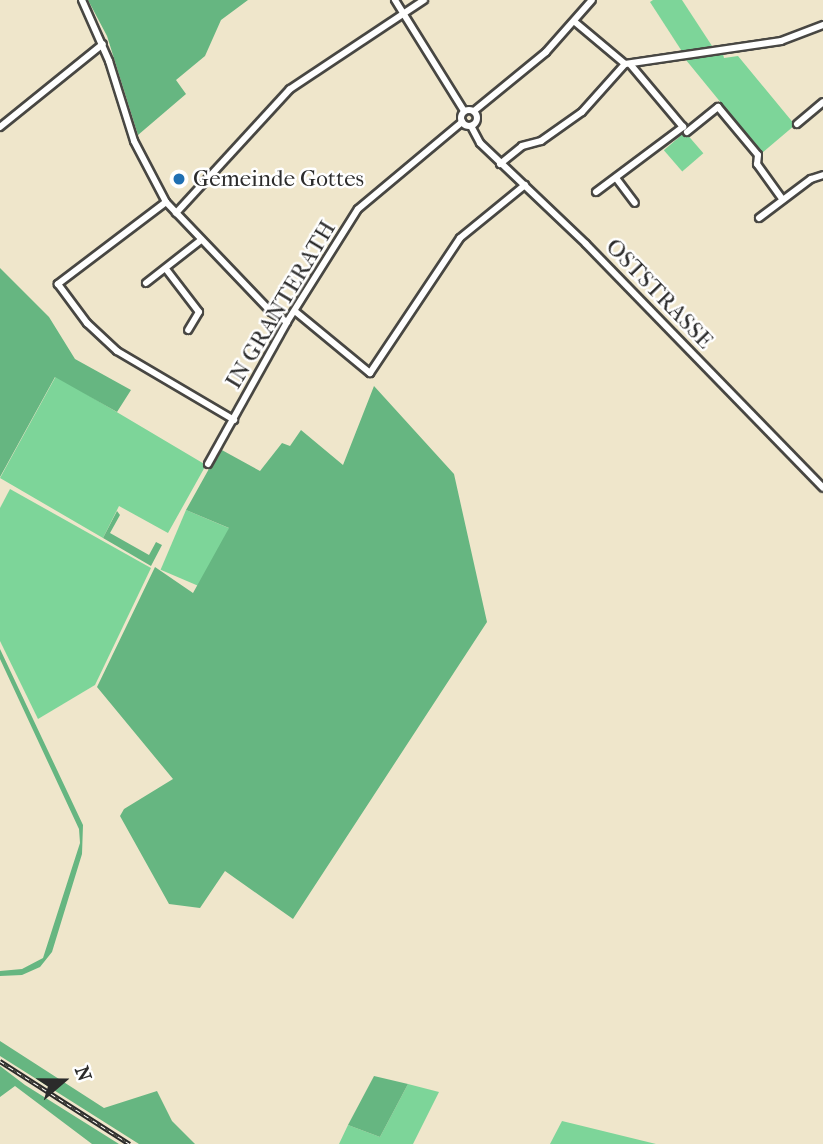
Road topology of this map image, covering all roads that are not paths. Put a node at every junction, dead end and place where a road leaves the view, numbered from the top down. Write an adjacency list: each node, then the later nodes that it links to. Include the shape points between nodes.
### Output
1 (82, 0): 10 (street)
2 (395, 0): 7 (street)
3 (424, 0): 7 (street)
4 (582, 0): 6 (street)
5 (592, 0): 6 (street)
6 (587, 7): 8 (street)
7 (405, 13): 13 (street); 28 (street, via 290,89)
8 (575, 22): 11 (street); 14 (street)
9 (823, 25): 11 (street, via 781,41)
10 (103, 44): 18 (street); 26 (street, via 134,141)
11 (628, 64): 20 (street, via 582,113 541,141 522,146); 22 (street, via 683,127)
12 (823, 102): 16 (street)
13 (464, 111): 14 (street); 15 (street)
14 (474, 111): 17 (street, via 477,119)
15 (462, 122): 17 (street); 33 (street, IN GRANTERATH, via 358,209)
16 (797, 124)
17 (471, 126): 20 (street, OSTSTRASSE)
18 (0, 127)
19 (687, 132): 25 (street, via 718,107 758,155 757,164)
20 (500, 164): 23 (street, OSTSTRASSE)
21 (823, 176): 25 (street)
22 (616, 178): 24 (street); 27 (street)
23 (526, 186): 33 (street, via 460,238 370,373); 38 (street, OSTSTRASSE)
24 (596, 192)
25 (783, 200): 29 (street)
26 (166, 202): 28 (street); 36 (street, via 58,285 117,351)
27 (635, 203)
28 (176, 213): 30 (street)
29 (759, 218)
30 (201, 240): 31 (street); 34 (street, via 271,312)
31 (166, 269): 32 (street); 35 (street, via 199,312)
32 (146, 284)
33 (296, 312): 34 (street, IN GRANTERATH)
34 (287, 322): 36 (street, IN GRANTERATH)
35 (188, 330)
36 (233, 420): 37 (street, IN GRANTERATH)
37 (208, 464)
38 (823, 488)

